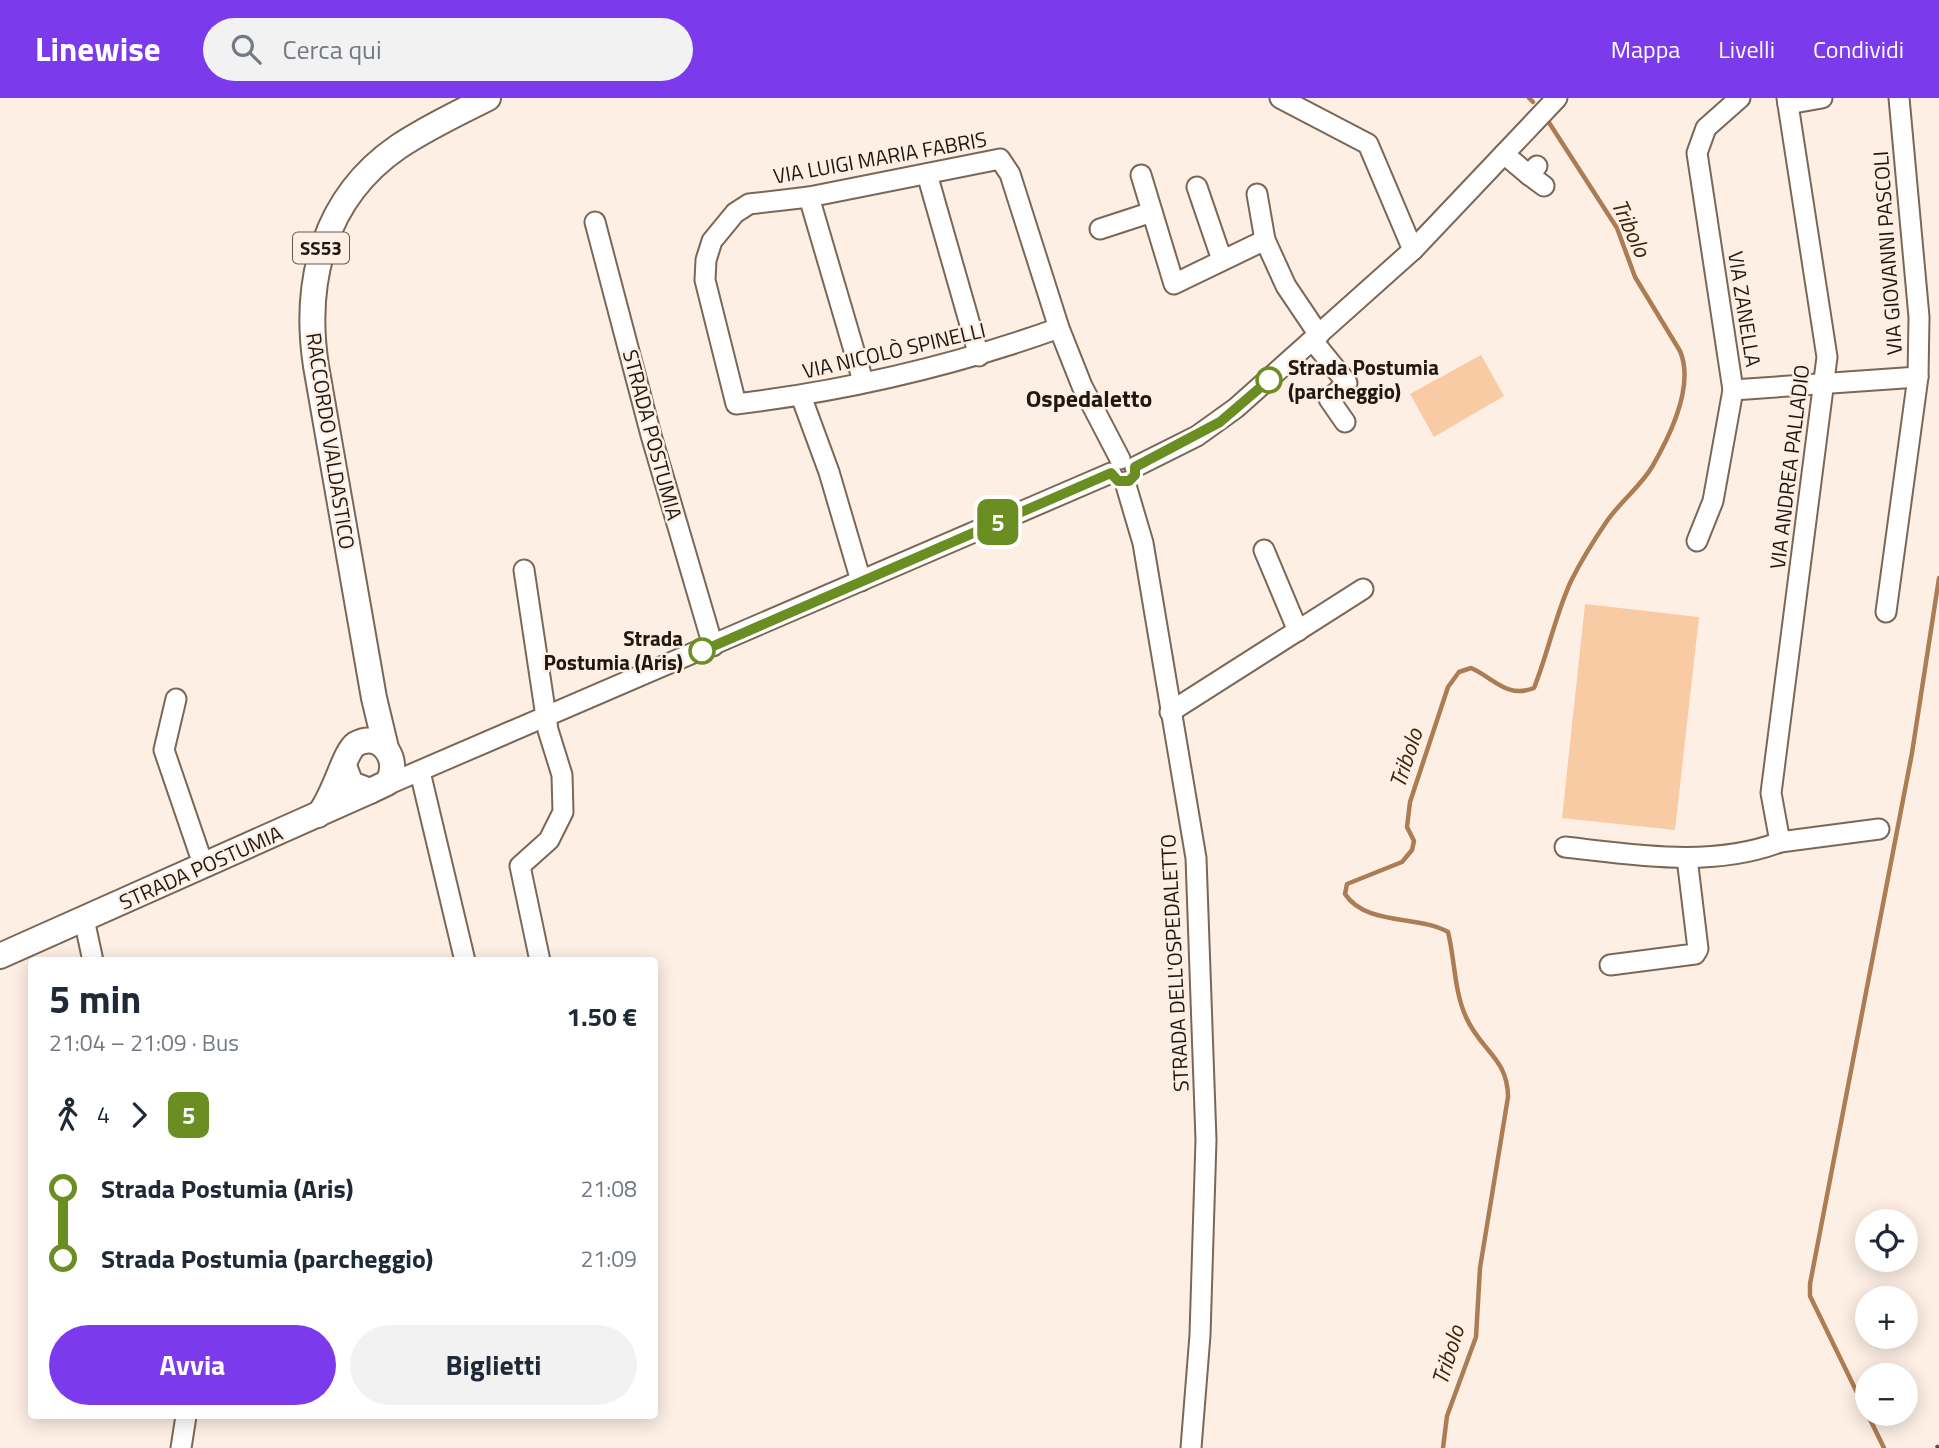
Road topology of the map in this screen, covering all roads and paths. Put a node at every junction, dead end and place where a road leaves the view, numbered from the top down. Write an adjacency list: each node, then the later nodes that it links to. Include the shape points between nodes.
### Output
1 (488, 98): 40 (main road, RACCORDO VALDASTICO / SS53, via 406,141 365,174 335,217 314,276 314,357)
2 (1280, 98): 19 (street, via 1368,144)
3 (1740, 98): 27 (street, VIA ZANELLA, via 1706,128 1697,153)
4 (1822, 98): 6 (street)
5 (1899, 98): 24 (street, VIA GIOVANNI PASCOLI, via 1919,317)
6 (1787, 101): 26 (street, VIA ANDREA PALLADIO, via 1825,331)
7 (1552, 104): 8 (street, STRADA POSTUMIA)
8 (1504, 154): 11 (street); 19 (street, STRADA POSTUMIA)
9 (927, 174): 14 (street, VIA LUIGI MARIA FABRIS); 21 (street, VIA LUIGI MARIA FABRIS, via 997,159 1004,162); 23 (street)
10 (1141, 174): 15 (street)
11 (1537, 176)
12 (1197, 187): 20 (street)
13 (1257, 194): 18 (street)
14 (810, 197): 25 (street); 29 (street, VIA LUIGI MARIA FABRIS, via 749,204 735,213 712,241 705,280)
15 (1152, 212): 17 (street); 20 (street, via 1174,284)
16 (595, 222): 39 (street, STRADA POSTUMIA)
17 (1100, 229)
18 (1265, 240): 20 (street); 22 (street)
19 (1413, 250): 22 (street, STRADA POSTUMIA)
20 (1222, 261)
21 (1059, 328): 23 (street, VIA NICOLÒ SPINELLI); 31 (street, VIA LUIGI MARIA FABRIS)
22 (1316, 338): 30 (street, via 1347,383 1329,399); 31 (street, STRADA POSTUMIA, via 1220,422)
23 (979, 356): 25 (street, VIA NICOLÒ SPINELLI)
24 (1918, 377): 26 (street); 37 (street, VIA GIOVANNI PASCOLI)
25 (863, 381): 28 (street, VIA NICOLÒ SPINELLI)
26 (1825, 384): 27 (street); 51 (street, VIA ANDREA PALLADIO, via 1771,793)
27 (1733, 390): 32 (street, VIA ZANELLA, via 1713,500)
28 (801, 397): 29 (street, VIA NICOLÒ SPINELLI); 35 (street, via 829,471)
29 (736, 404)
30 (1345, 422)
31 (1123, 470): 35 (street, STRADA POSTUMIA); 42 (street, STRADA DELL'OSPEDALETTO, via 1143,543)
32 (1697, 541)
33 (1264, 550): 38 (street)
34 (524, 570): 43 (street)
35 (861, 581): 39 (street, STRADA POSTUMIA)
36 (1363, 589): 38 (street)
37 (1886, 612)
38 (1297, 631): 42 (street)
39 (713, 646): 43 (street, STRADA POSTUMIA)
40 (374, 698): 44 (main road, RACCORDO VALDASTICO / SS53, via 371,718); 45 (main road, RACCORDO VALDASTICO / SS53)
41 (176, 699): 54 (street, via 164,750)
42 (1170, 712): 63 (street, STRADA DELL'OSPEDALETTO, via 1196,858 1206,1140)
43 (546, 719): 47 (street, STRADA POSTUMIA); 59 (street, via 562,775 563,812 550,840 520,866)
44 (357, 744): 45 (main road, via 375,742); 46 (main road, via 347,754)
45 (390, 754): 47 (street); 48 (main road, via 393,772)
46 (344, 766): 48 (main road, via 351,784); 49 (main road, via 331,798)
47 (424, 769): 48 (street, STRADA POSTUMIA); 58 (street)
48 (376, 789): 49 (main road, STRADA POSTUMIA)
49 (318, 815): 54 (main road, STRADA POSTUMIA)
50 (1879, 829): 51 (street)
51 (1780, 842): 53 (street)
52 (1565, 847): 53 (street)
53 (1687, 858): 60 (street, via 1695,954)
54 (204, 867): 55 (main road, STRADA POSTUMIA)
55 (84, 919): 56 (main road, STRADA POSTUMIA); 57 (street)
56 (0, 956)
57 (92, 957)
58 (464, 957)
59 (539, 957)
60 (1610, 965)
61 (186, 1419): 62 (street)
62 (181, 1448)
63 (1191, 1448)

